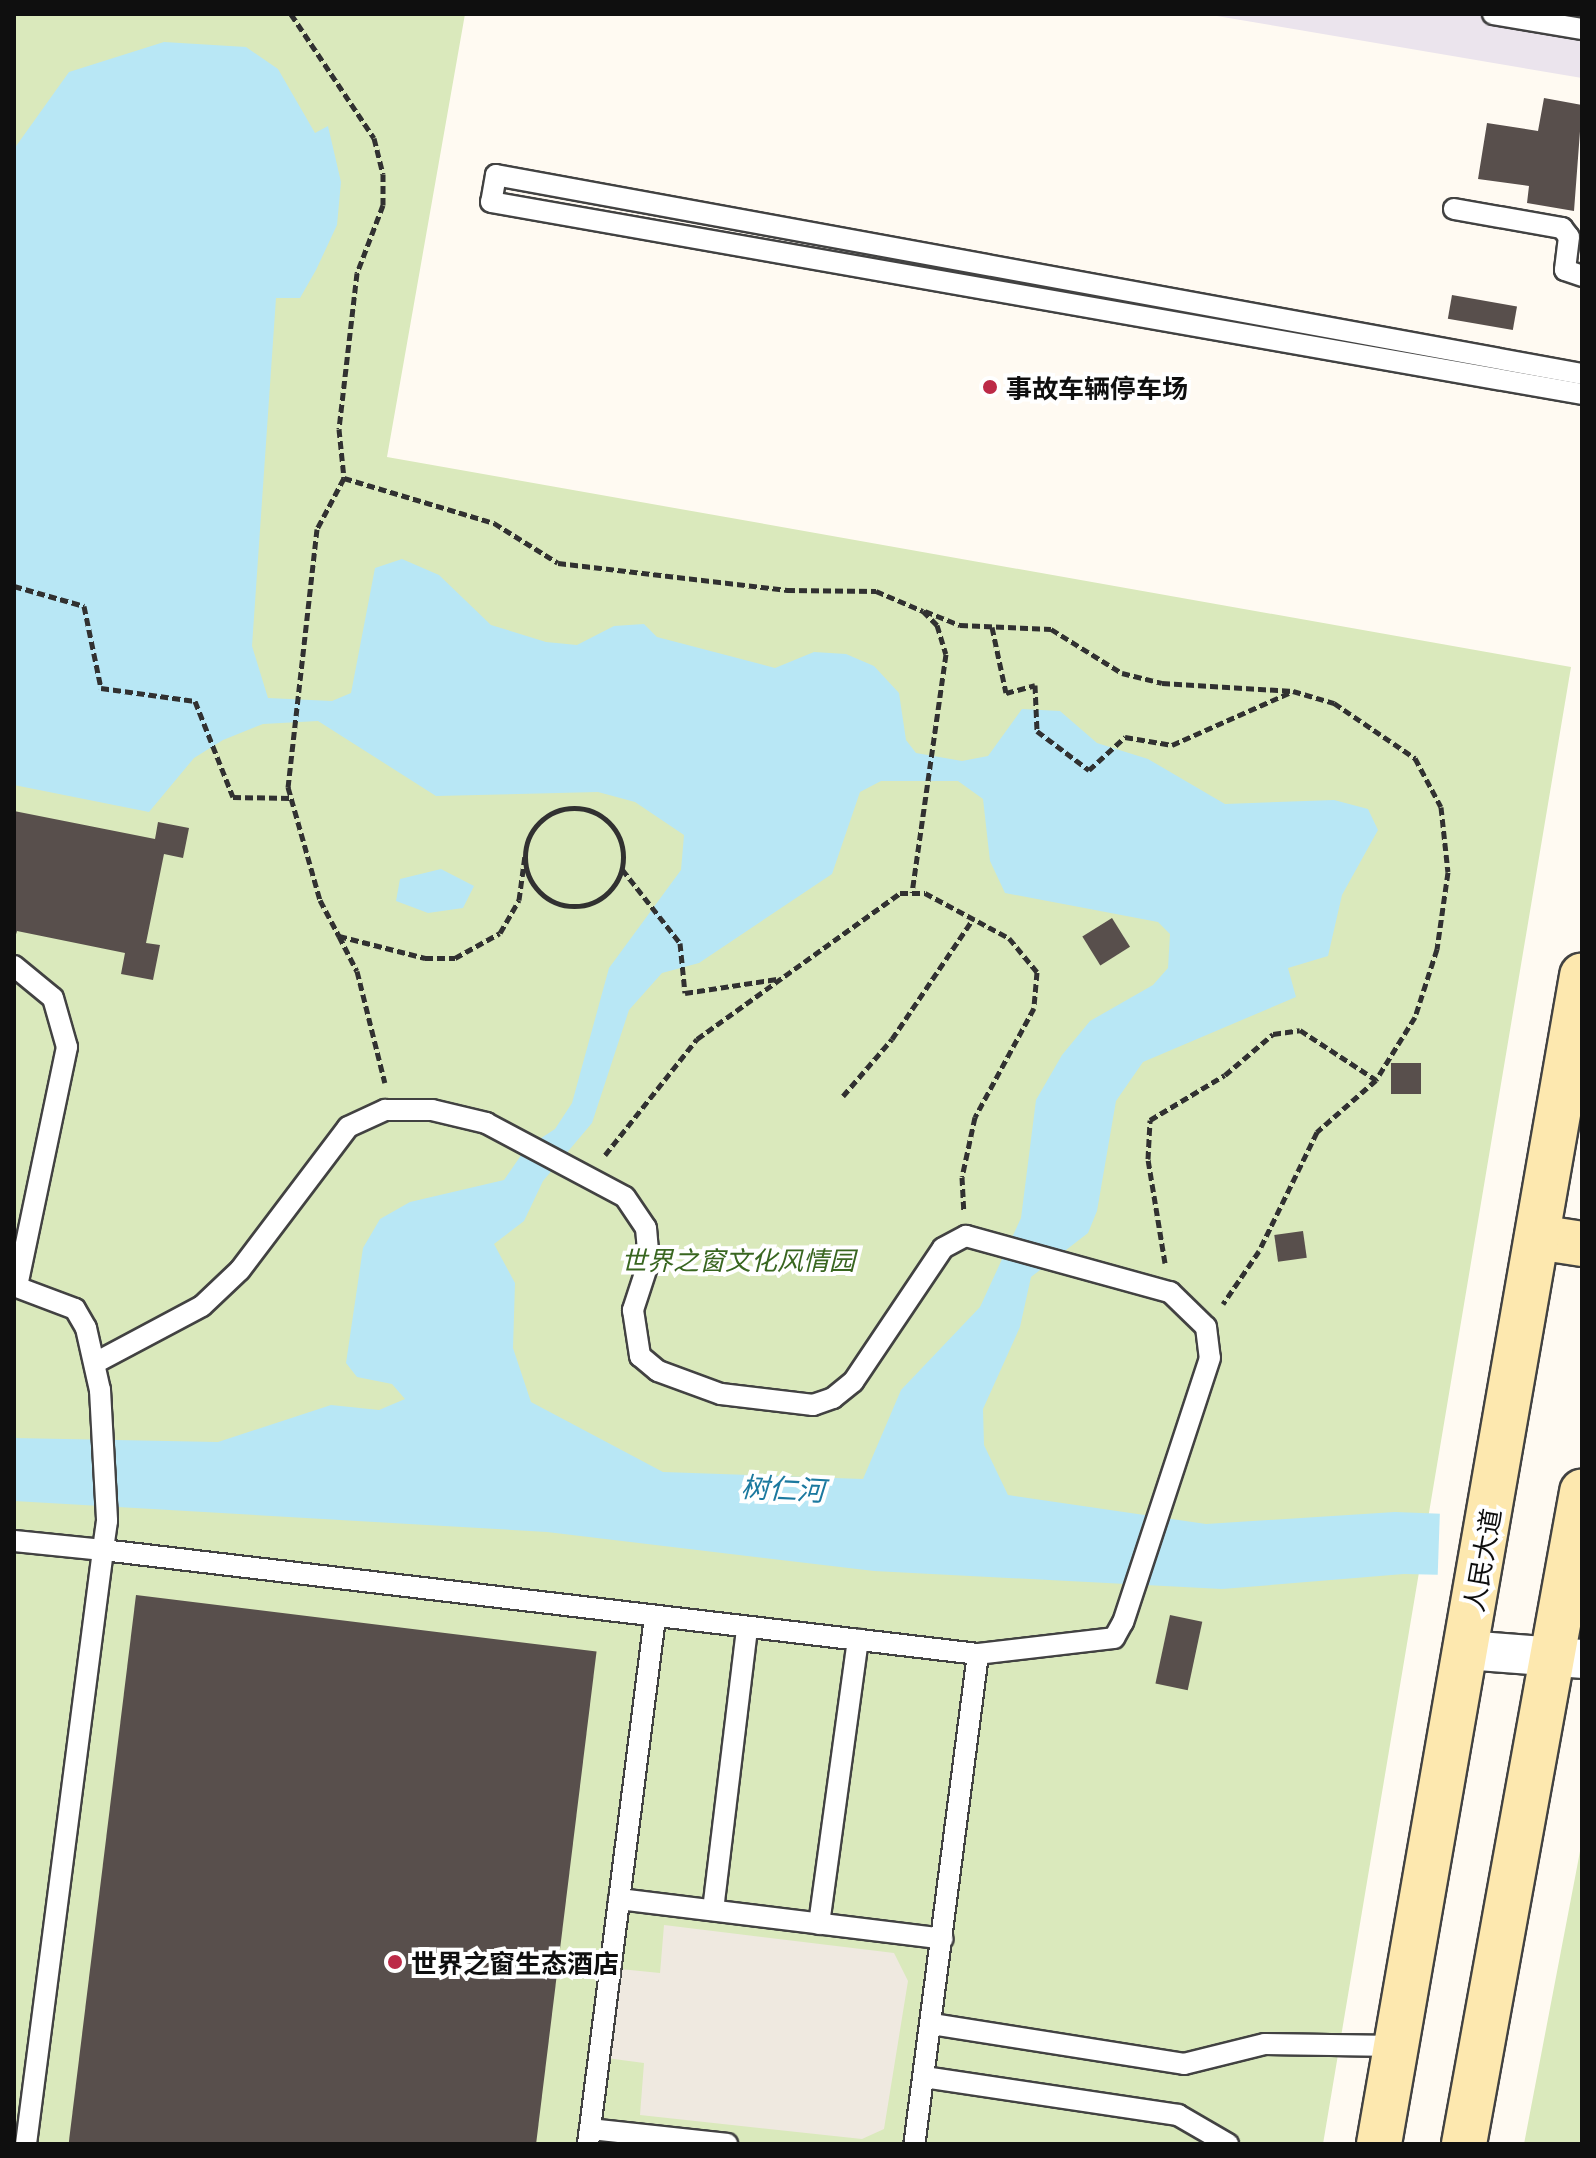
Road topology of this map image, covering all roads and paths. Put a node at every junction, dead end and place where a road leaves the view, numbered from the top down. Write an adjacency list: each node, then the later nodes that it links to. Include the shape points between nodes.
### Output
1 (291, 14): 8 (path, via 374,138 383,174 383,205 355,289 339,429)
2 (1495, 14): 3 (lane)
3 (1582, 29)
4 (1454, 209): 5 (lane, via 1562,228 1569,237 1565,270)
5 (1582, 276)
6 (1582, 374): 7 (lane, via 496,175 491,202)
7 (1582, 394)
8 (344, 478): 10 (path, via 494,523 558,563 787,590 876,591); 13 (path, via 317,529)
9 (14, 586): 13 (path, via 84,606 101,688 195,701 233,797)
10 (923, 611): 11 (path); 16 (path, via 937,625 946,654)
11 (992, 627): 12 (path, via 1051,629 1122,673 1162,683); 12 (path, via 1006,693 1035,685 1037,731 1089,770 1125,737 1172,745)
12 (1293, 691): 22 (path, via 1387,733 1415,758 1441,807 1448,872 1437,949 1415,1017)
13 (290, 798): 18 (path)
14 (525, 855): 15 (path, via 544,897 575,906 605,896); 15 (path, via 537,825 581,808 615,830); 18 (path, via 519,900 500,933 475,951 425,958)
15 (622, 869): 21 (path, via 680,943 685,993)
16 (912, 893): 17 (path); 21 (path, via 900,893)
17 (973, 919): 23 (path, via 892,1039); 26 (path, via 1009,938 1037,972 1034,1008 975,1117 962,1177)
18 (339, 936): 24 (path, via 357,971)
19 (14, 966): 29 (lane, via 53,998 67,1047)
20 (1582, 976): 27 (main road, 人民大道)
21 (778, 979): 25 (path, via 697,1039)
22 (1376, 1080): 30 (path, via 1300,1030 1273,1034 1225,1075 1150,1120 1148,1159); 31 (path, via 1317,1132 1259,1251)
23 (843, 1096)
24 (395, 1110): 25 (lane, via 432,1110 514,1137); 32 (lane, via 348,1127 240,1270 202,1306)
25 (581, 1169): 26 (lane, via 625,1197 646,1228 649,1261 633,1310 640,1356 658,1371 721,1394 813,1405 833,1398 853,1382 943,1248)
26 (966, 1236): 30 (lane, via 994,1238)
27 (1537, 1237): 28 (main road); 40 (main road, 人民大道)
28 (1582, 1244)
29 (16, 1286): 32 (lane, via 75,1309)
30 (1170, 1292): 31 (lane)
31 (1206, 1327): 41 (lane, via 1210,1358 1114,1638)
32 (95, 1363): 35 (lane, via 107,1521)
33 (1582, 1492): 39 (main road)
34 (14, 1541): 35 (lane)
35 (103, 1550): 36 (lane); 51 (lane)
36 (655, 1617): 37 (lane); 42 (lane)
37 (747, 1628): 38 (lane); 43 (lane)
38 (858, 1640): 41 (lane); 44 (lane)
39 (1568, 1646): 40 (street); 56 (main road)
40 (1465, 1650): 47 (main road, 人民大道)
41 (978, 1654): 45 (lane)
42 (619, 1899): 43 (lane); 49 (lane)
43 (713, 1910): 44 (lane)
44 (819, 1924): 45 (lane)
45 (943, 1939): 46 (lane)
46 (932, 2024): 47 (lane, via 1184,2064 1265,2044); 48 (lane)
47 (1396, 2046): 55 (main road, 人民大道)
48 (924, 2077): 53 (lane); 54 (lane, via 1178,2115)
49 (589, 2136): 50 (lane)
50 (683, 2142): 52 (lane)
51 (26, 2144)
52 (727, 2144)
53 (914, 2144)
54 (1228, 2144)
55 (1379, 2144)
56 (1464, 2144)

